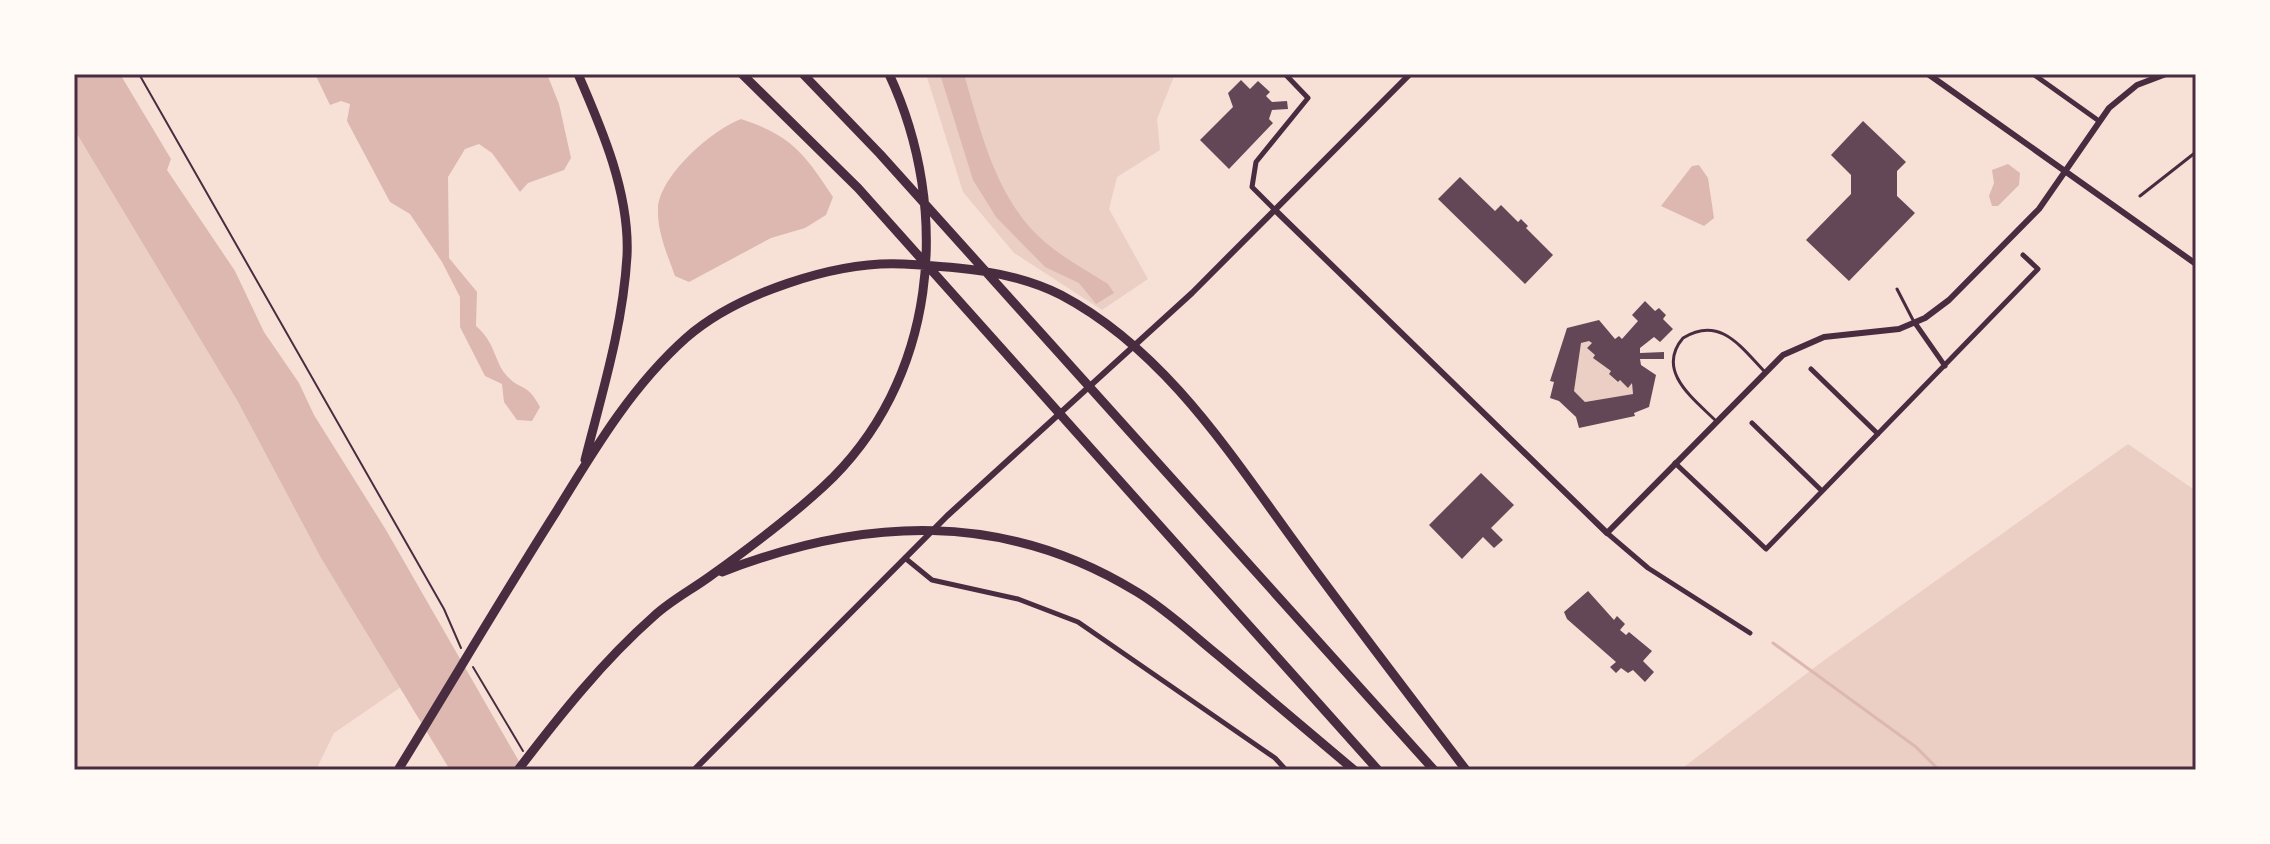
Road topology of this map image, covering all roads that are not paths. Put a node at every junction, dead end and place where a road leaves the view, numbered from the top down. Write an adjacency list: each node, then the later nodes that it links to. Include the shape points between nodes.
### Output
1 (578, 74): 26 (highway, via 620,194 627,254 618,326)
2 (742, 74): 37 (highway, via 858,188)
3 (803, 74): 38 (highway)
4 (889, 74): 30 (highway, via 912,137 926,198 924,308 896,388 868,438 825,485)
5 (1285, 74): 14 (street, via 1308,98 1252,170 1252,187)
6 (1410, 74): 14 (street)
7 (1928, 74): 12 (street)
8 (2033, 74): 10 (street)
9 (2166, 74): 10 (street, via 2126,92)
10 (2099, 121): 12 (street)
11 (2196, 152): 13 (lane)
12 (2065, 171): 16 (street); 18 (street, via 2039,209 1949,300)
13 (2140, 196)
14 (1276, 211): 28 (street); 29 (street)
15 (2023, 255): 19 (street, via 2038,269)
16 (2196, 264)
17 (1897, 289): 18 (lane)
18 (1915, 323): 19 (street); 21 (street, via 1888,332 1812,340)
19 (1945, 366): 24 (street)
20 (1811, 369): 24 (street)
21 (1765, 372): 22 (street); 22 (lane, via 1726,333 1695,331 1676,347 1679,384)
22 (1716, 421): 25 (street)
23 (1752, 423): 27 (street)
24 (1878, 434): 27 (street)
25 (1675, 463): 27 (street, via 1766,549); 28 (street)
26 (583, 467): 32 (highway); 39 (highway, via 625,404 688,336 775,287 876,263 968,269 1021,279 1102,319 1175,387)
27 (1822, 491)
28 (1607, 533): 31 (street, via 1648,568)
29 (905, 558): 34 (street); 35 (street, via 932,580 1018,599 1078,622)
30 (708, 578): 33 (highway, via 657,613 610,657); 36 (highway, via 779,550 890,530 977,533 1024,542 1070,558 1138,593)
31 (1750, 633)
32 (400, 767)
33 (518, 770)
34 (694, 770)
35 (1286, 770)
36 (1354, 770)
37 (1378, 770)
38 (1434, 770)
39 (1466, 770)

